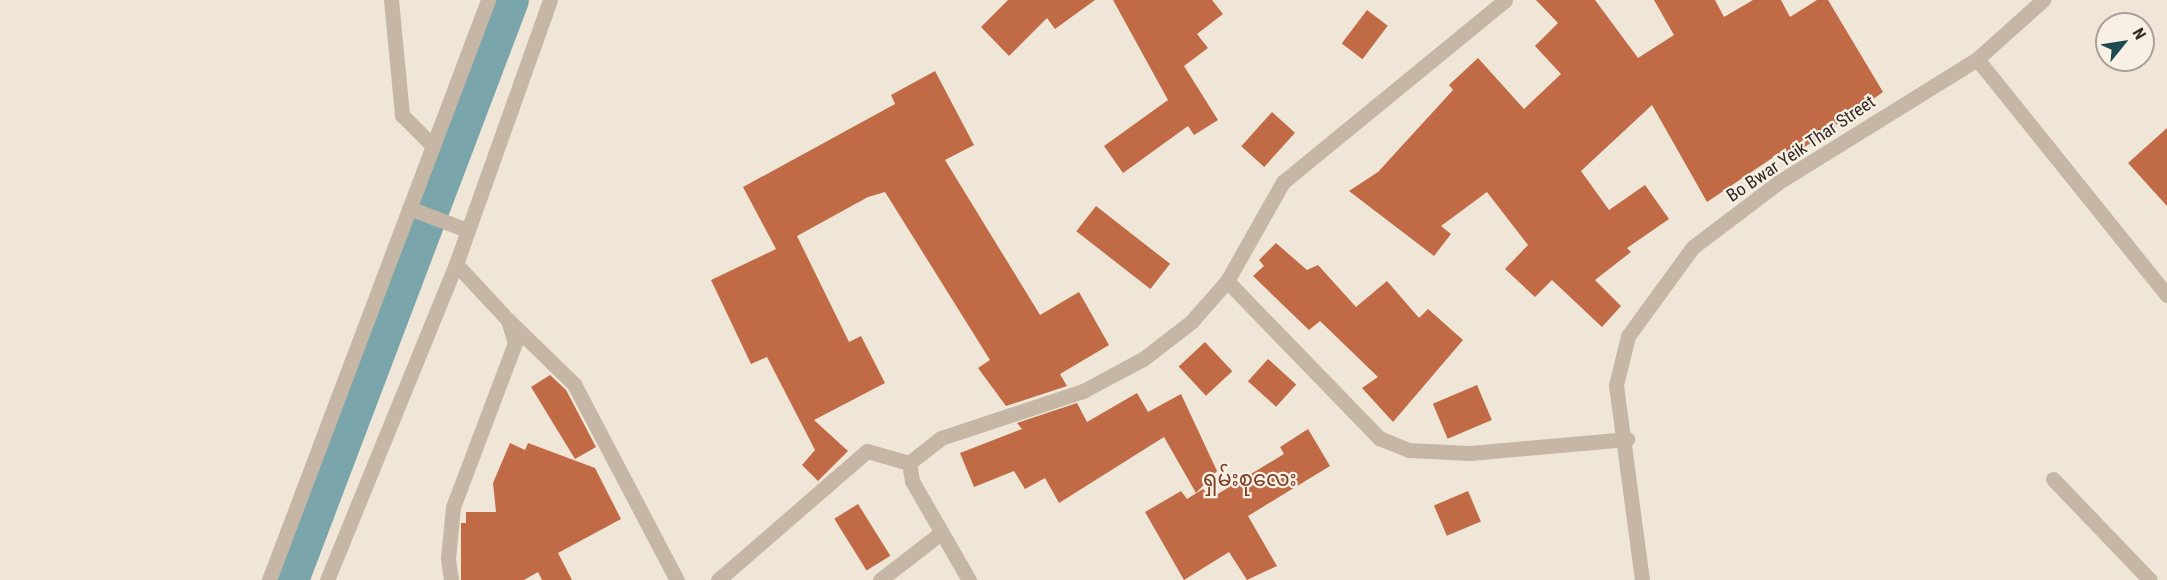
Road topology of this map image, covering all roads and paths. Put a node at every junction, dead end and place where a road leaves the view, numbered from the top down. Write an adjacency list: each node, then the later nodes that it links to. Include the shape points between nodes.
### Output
1 (391, 0): 7 (street, via 402,115)
2 (488, 0): 7 (street)
3 (550, 0): 9 (street)
4 (1505, 0): 11 (street, via 1283,182)
5 (2043, 0): 6 (street, Bo Bwar Yeik Thar Street)
6 (1977, 59): 12 (street); 14 (street, Bo Bwar Yeik Thar Street, via 1779,182 1694,247 1628,336 1616,385)
7 (433, 146): 8 (street)
8 (410, 208): 9 (street); 18 (street)
9 (467, 230): 10 (street)
10 (456, 264): 13 (street); 19 (street)
11 (1227, 281): 14 (street, via 1379,438 1408,450 1470,453); 15 (street, via 1191,322 1143,359 1083,391 941,438)
12 (2167, 296)
13 (508, 320): 20 (street, via 515,343 510,361 453,507 448,558); 21 (street, via 574,384)
14 (1627, 440): 25 (street, Bo Bwar Yeik Thar Street)
15 (909, 463): 17 (street, via 912,481); 22 (street, via 867,451)
16 (2053, 479): 26 (street)
17 (942, 532): 23 (street); 24 (street)
18 (269, 580)
19 (327, 580)
20 (452, 580)
21 (677, 580)
22 (718, 580)
23 (880, 580)
24 (969, 580)
25 (1642, 580)
26 (2151, 580)

